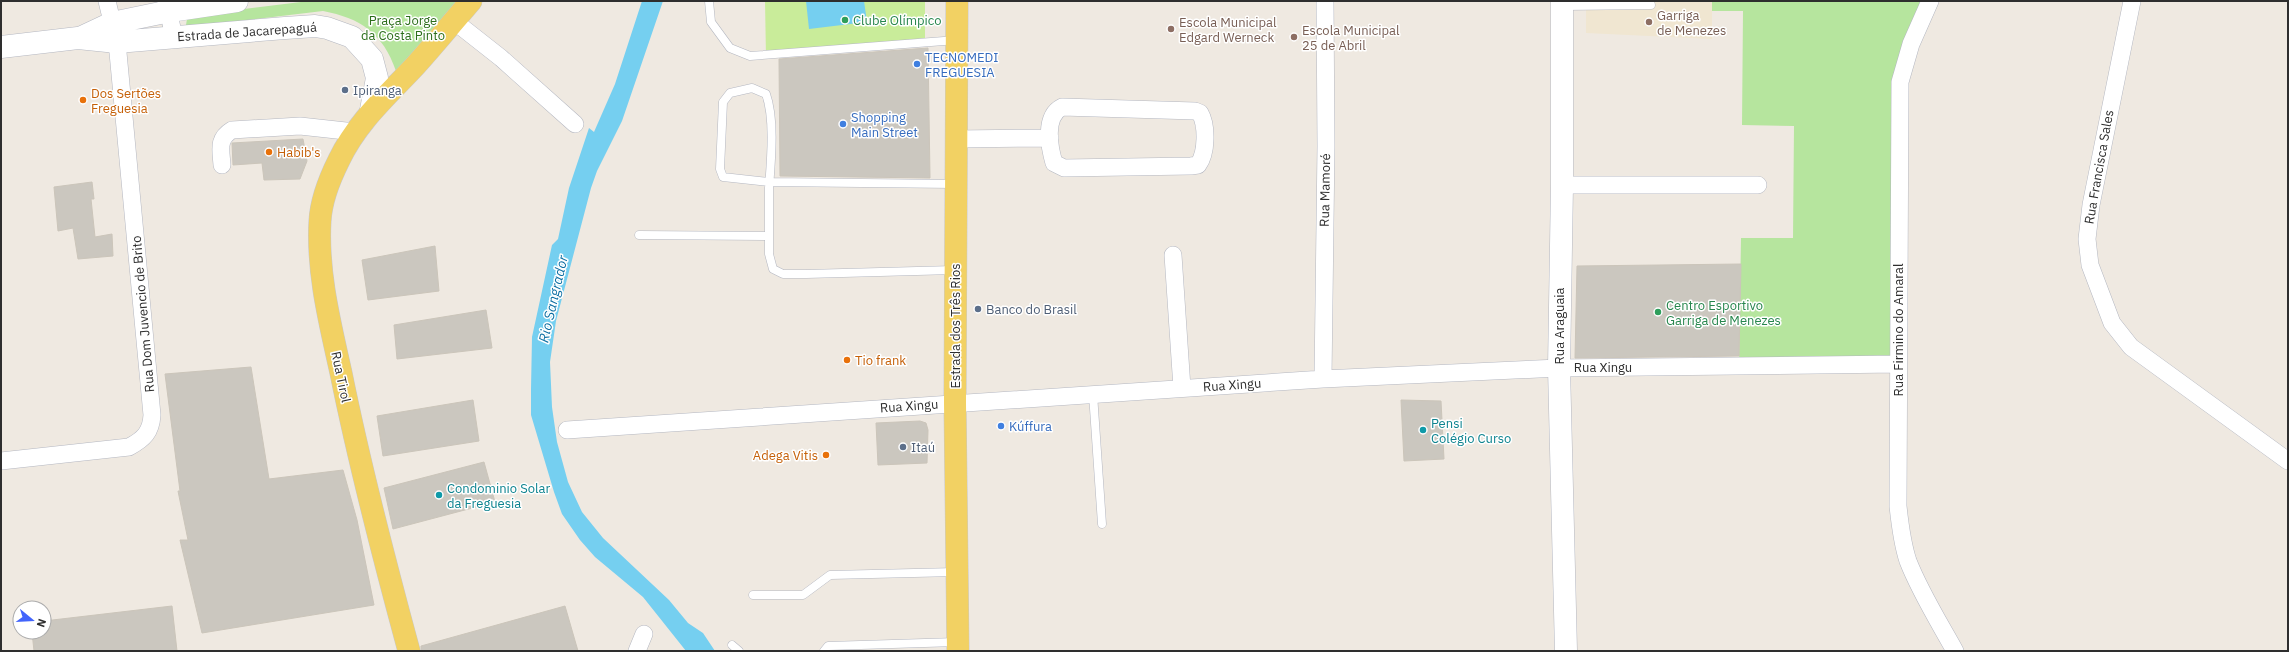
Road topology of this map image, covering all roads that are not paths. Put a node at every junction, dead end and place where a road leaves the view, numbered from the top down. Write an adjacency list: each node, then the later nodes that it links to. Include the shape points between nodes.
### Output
1 (107, 1): 13 (street, Rua Dom Juvencio de Brito)
2 (237, 1): 11 (street, Estrada de Jacarepaguá)
3 (471, 1): 12 (main road)
4 (710, 1): 15 (lane, via 711,22 730,48 750,56)
5 (957, 1): 15 (main road, Estrada dos Três Rios)
6 (1325, 1): 33 (street, Rua Mamoré)
7 (1930, 1): 31 (street, Rua Firmino do Amaral, via 1911,44 1900,82)
8 (2132, 1): 38 (street, Rua Francisca Sales, via 2091,205 2087,239 2090,265 2112,323 2131,347)
9 (1562, 3): 10 (lane); 25 (street, Rua Araguaia)
10 (1650, 5)
11 (168, 6): 13 (street, Estrada de Jacarepaguá); 14 (street)
12 (454, 21): 17 (main road, via 415,66); 18 (street, via 501,58)
13 (114, 33): 14 (street, Estrada de Jacarepaguá); 16 (street, Estrada de Jacarepaguá); 39 (street, Rua Dom Juvencio de Brito, via 152,407 151,426 141,441 129,447)
14 (174, 37): 17 (street, Estrada de Jacarepaguá, via 315,26 340,31 361,45 375,68 376,92)
15 (958, 40): 21 (main road, Estrada dos Três Rios)
16 (1, 46)
17 (371, 110): 19 (main road, Rua Tirol)
18 (575, 124)
19 (355, 132): 22 (street, via 300,126 232,130 224,135 220,145); 46 (main road, Rua Tirol, via 339,159 328,186 320,219 324,294 360,467)
20 (1050, 138): 20 (street, via 1050,118 1055,110 1062,107 1195,111 1200,113 1204,120 1203,158 1198,165 1191,166 1064,168 1054,163); 21 (street)
21 (956, 139): 24 (main road, Estrada dos Três Rios)
22 (222, 165)
23 (769, 182): 23 (lane, via 723,177 720,169 723,102 730,93 752,88 766,94 770,106); 24 (lane); 28 (lane)
24 (956, 184): 30 (main road, Estrada dos Três Rios)
25 (1562, 184): 26 (street); 32 (street, Rua Araguaia)
26 (1758, 185)
27 (639, 235): 28 (lane)
28 (769, 236): 30 (lane, via 769,254 774,269 783,274)
29 (1173, 255): 34 (street)
30 (955, 270): 36 (main road, Estrada dos Três Rios)
31 (1898, 364): 32 (street, Rua Xingu); 51 (street, Rua Firmino do Amaral, via 1898,506 1902,535 1918,583)
32 (1559, 368): 33 (street, Rua Xingu); 50 (street, Rua Araguaia)
33 (1323, 379): 34 (street, Rua Xingu)
34 (1182, 388): 35 (street, Rua Xingu)
35 (1093, 394): 36 (street, Rua Xingu); 40 (lane)
36 (955, 403): 37 (street, Rua Xingu); 41 (main road, Estrada dos Três Rios)
37 (568, 430)
38 (2285, 455)
39 (1, 460)
40 (1102, 524)
41 (957, 572): 42 (lane, via 830,574 803,594); 45 (main road, Estrada dos Três Rios)
42 (753, 595)
43 (644, 634): 47 (street)
44 (732, 645): 48 (lane)
45 (957, 647): 49 (lane, via 828,646)
46 (409, 651)
47 (637, 651)
48 (740, 651)
49 (824, 651)
50 (1566, 651)
51 (1955, 651)

